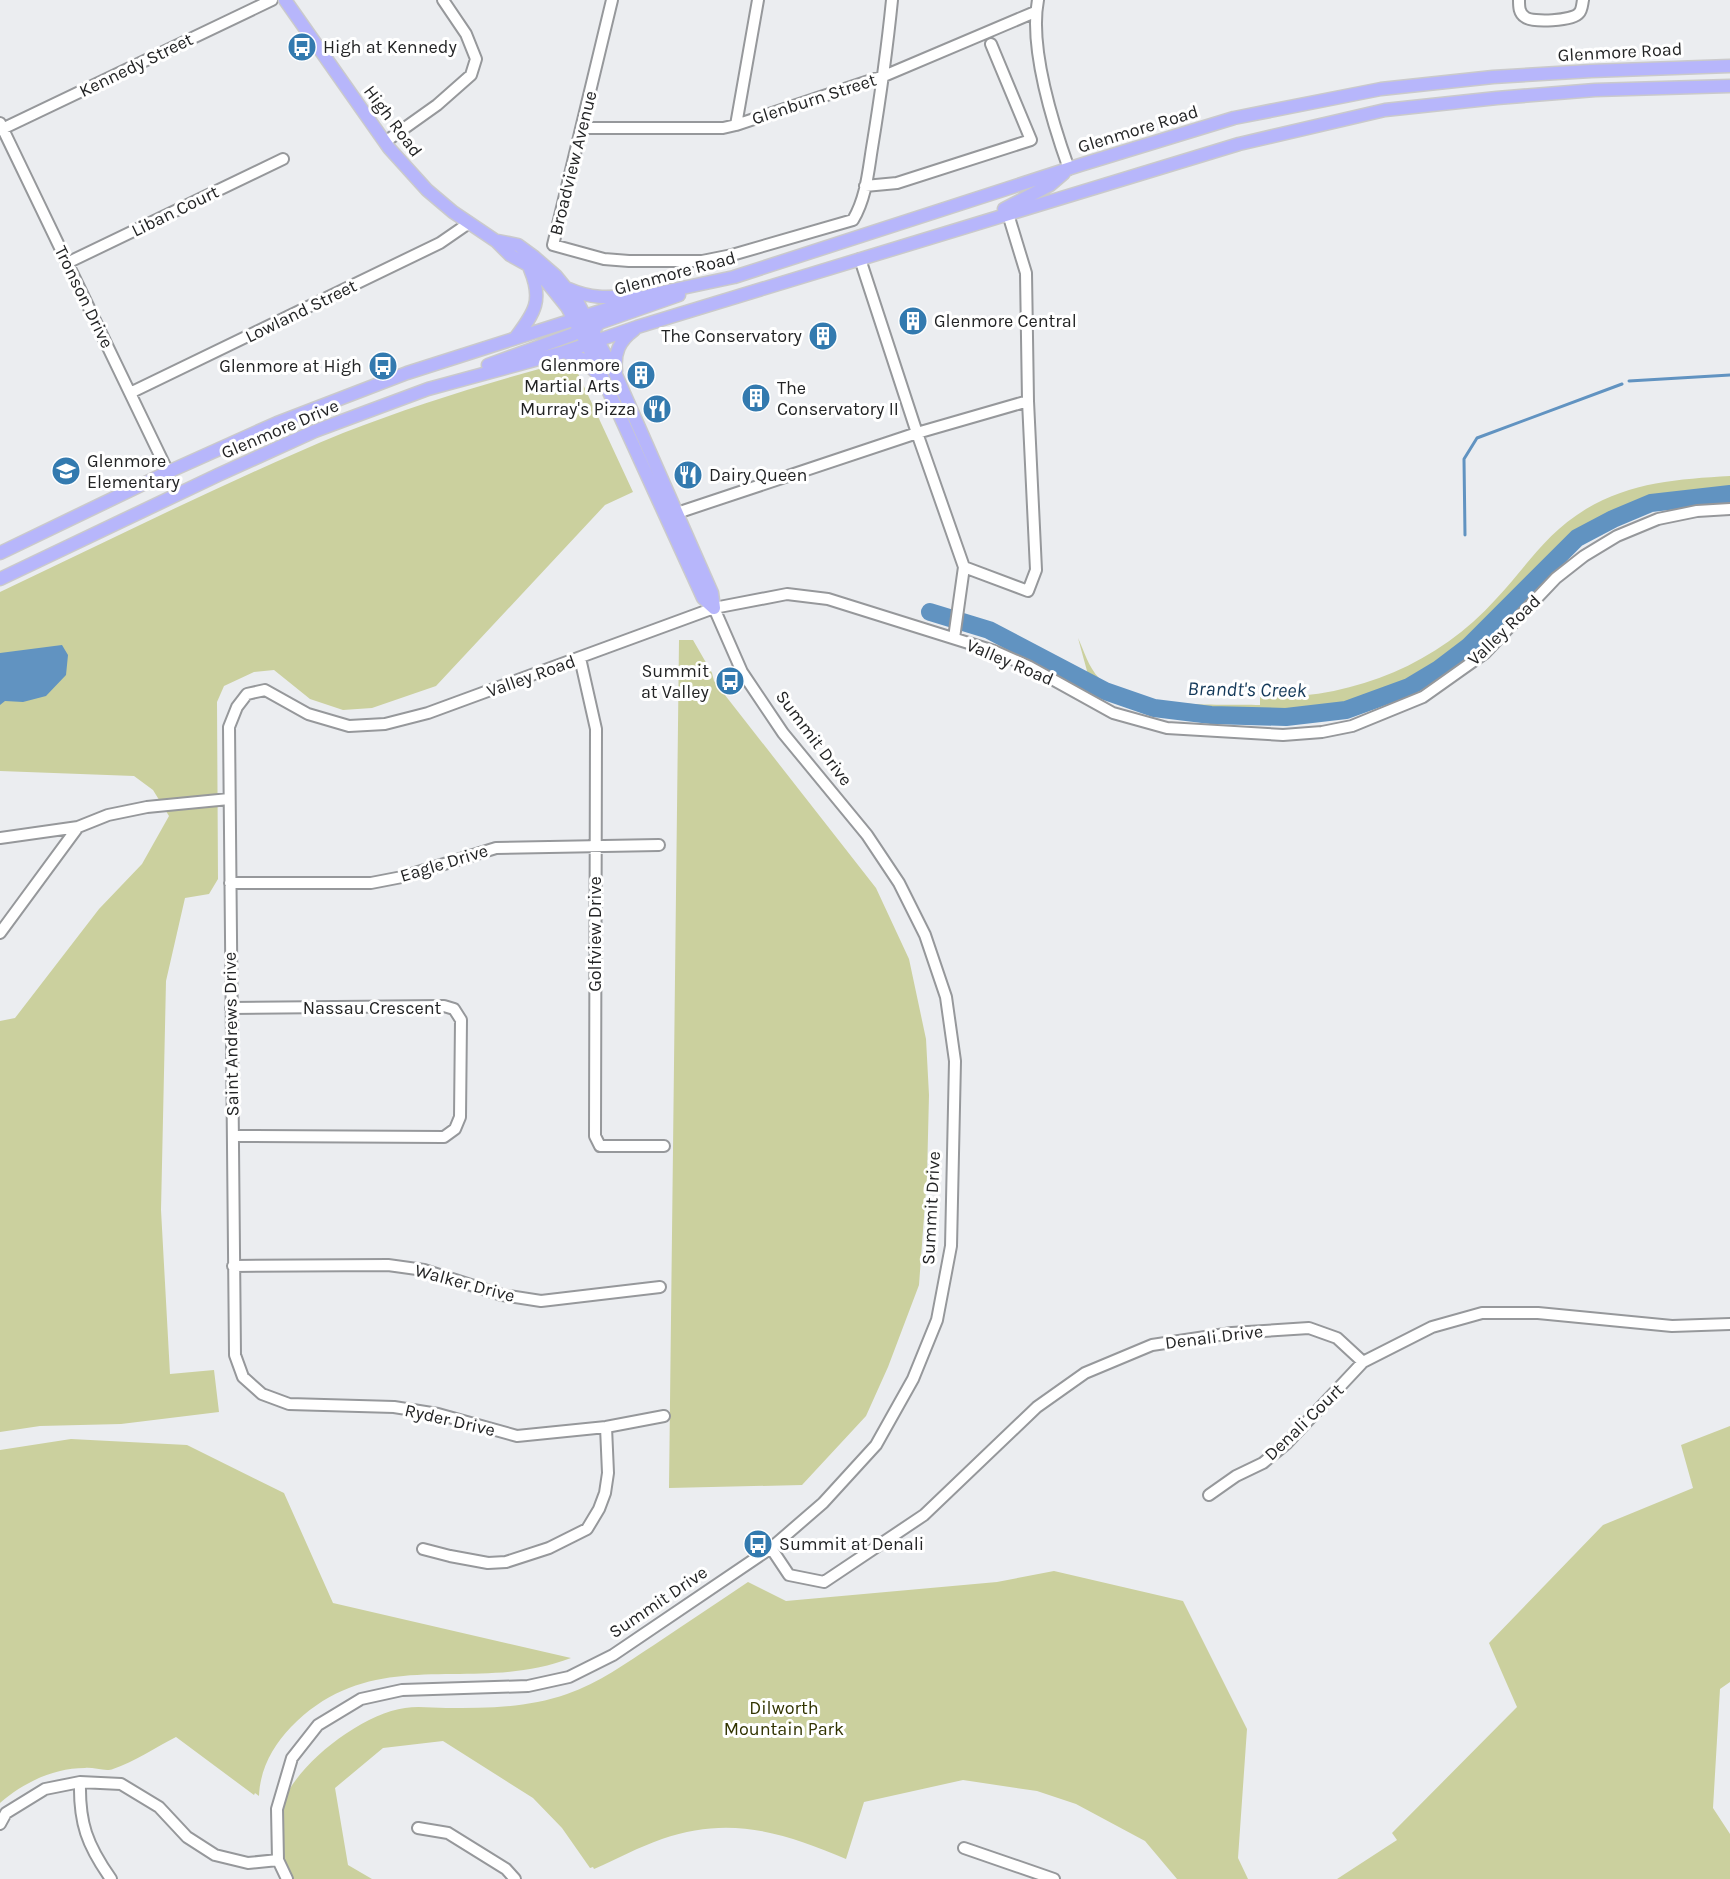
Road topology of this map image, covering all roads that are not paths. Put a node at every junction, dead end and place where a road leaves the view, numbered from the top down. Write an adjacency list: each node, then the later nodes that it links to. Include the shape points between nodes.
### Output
1 (272, 0): 16 (street, Kennedy Street)
2 (285, 0): 18 (main road, High Road)
3 (443, 0): 18 (street, via 466,34 476,59 471,75 437,105)
4 (612, 0): 17 (street, Broadview Avenue)
5 (758, 0): 15 (street)
6 (892, 0): 13 (street)
7 (1038, 0): 10 (street)
8 (1518, 0): 9 (street, via 1520,12 1533,21 1578,15)
9 (1582, 0)
10 (1035, 12): 13 (street, Glenburn Street); 20 (street, via 1041,68)
11 (991, 44): 21 (street, via 1031,140)
12 (1730, 66): 20 (main road, Glenmore Road, via 1592,70 1380,89 1234,118)
13 (885, 75): 15 (street, Glenburn Street); 21 (street)
14 (1730, 86): 22 (main road, Glenmore Road, via 1595,90 1385,110 1239,144)
15 (736, 125): 17 (street, Glenburn Street)
16 (1, 127): 27 (street, Tronson Drive)
17 (581, 128): 21 (street, Broadview Avenue, via 553,245 604,259 702,261 732,255 853,220)
18 (384, 142): 23 (main road, High Road, via 427,190)
19 (283, 159): 27 (street, Liban Court)
20 (1069, 169): 24 (main road, via 1050,185); 29 (main road, Glenmore Road)
21 (865, 190)
22 (1008, 214): 24 (main road, Glenmore Road); 41 (street, via 1026,273)
23 (469, 223): 25 (main road, High Road); 40 (street, Lowland Street, via 440,243)
24 (974, 224): 26 (main road, Glenmore Road)
25 (496, 240): 28 (main road, High Road, via 510,255); 30 (main road, High Road, via 518,245)
26 (860, 259): 33 (main road, Glenmore Road); 42 (street)
27 (68, 263): 40 (street, Tronson Drive)
28 (528, 265): 32 (main road, High Road); 34 (main road, via 535,280 537,303)
29 (734, 277): 31 (main road, Glenmore Road); 35 (main road, via 599,323)
30 (568, 289): 31 (main road, via 597,298); 32 (main road, High Road)
31 (654, 294): 32 (main road, Glenmore Road)
32 (580, 322): 34 (main road, Glenmore Drive); 35 (main road, Summit Drive); 39 (main road, via 574,334)
33 (637, 327): 35 (main road, Glenmore Road); 37 (main road, via 616,352)
34 (516, 337): 43 (main road, Glenmore Drive, via 309,410)
35 (593, 338): 36 (main road, Glenmore Drive); 37 (main road, Summit Drive); 38 (main road, Summit Drive)
36 (564, 352): 38 (main road, via 591,365); 39 (main road, Glenmore Drive)
37 (616, 375): 45 (main road, Summit Drive)
38 (603, 380): 49 (main road, Summit Drive, via 703,598)
39 (428, 389): 48 (main road, Glenmore Drive, via 315,431)
40 (130, 393): 43 (street, Tronson Drive)
41 (1028, 401): 42 (street); 47 (street, via 1036,570 1028,591)
42 (916, 433): 45 (street); 47 (street)
43 (168, 472): 46 (main road, Glenmore Drive)
44 (1730, 509): 50 (street, Valley Road, via 1658,519 1617,536 1556,578 1485,653 1423,698 1352,726 1322,732 1283,735 1167,728 1113,713 1030,667)
45 (676, 513): 49 (main road, Summit Drive, via 712,593)
46 (0, 553)
47 (964, 567): 50 (street)
48 (0, 579)
49 (714, 608): 50 (street, Valley Road, via 787,594 828,598); 51 (street, Valley Road); 71 (street, Summit Drive, via 742,672 899,883 925,935 946,997 955,1061 951,1246 937,1320 913,1379 876,1444 822,1503)
50 (954, 638)
51 (580, 658): 52 (street, Valley Road, via 428,713 385,724 349,726 308,714 265,690); 57 (street, Golfview Drive, via 596,729)
52 (247, 694): 53 (street, Saint Andrews Drive, via 229,728)
53 (230, 798): 54 (street, via 147,807 108,815); 58 (street, Saint Andrews Drive)
54 (78, 827): 55 (street); 59 (street)
55 (0, 838)
56 (659, 845): 57 (street, Eagle Drive)
57 (596, 847): 58 (street, Eagle Drive, via 496,848 370,884); 62 (street, Golfview Drive, via 595,1136 600,1146)
58 (230, 883): 60 (street, Saint Andrews Drive)
59 (0, 933)
60 (231, 1008): 61 (street, Saint Andrews Drive); 61 (street, Nassau Crescent, via 444,1006 454,1009 461,1020 460,1117 455,1129 444,1137)
61 (232, 1136): 63 (street, Saint Andrews Drive)
62 (664, 1146)
63 (233, 1266): 64 (street, Walker Drive, via 388,1265 424,1270 502,1295 541,1301); 67 (street, Saint Andrews Drive, via 235,1355)
64 (660, 1287)
65 (1730, 1324): 66 (street, via 1672,1326 1538,1313 1482,1313 1432,1327)
66 (1364, 1362): 70 (street, Denali Court, via 1287,1443 1263,1463); 71 (street, Denali Drive, via 1337,1338 1309,1328 1232,1333 1152,1345 1085,1373 1047,1400 924,1515 824,1582 789,1575)
67 (243, 1377): 69 (street, Ryder Drive, via 262,1394 289,1404 394,1407 438,1414 517,1436)
68 (664, 1416): 69 (street, Ryder Drive)
69 (606, 1427): 72 (street, via 605,1493 587,1529 549,1548 506,1562 478,1561)
70 (1209, 1495)
71 (771, 1548): 77 (street, Summit Drive, via 613,1655 569,1677 528,1686 402,1690 361,1699 318,1725 292,1758 277,1809)
72 (423, 1549)
73 (80, 1782): 74 (street, via 45,1789 6,1813); 77 (street, via 121,1784 159,1807 187,1837 216,1855 248,1863); 78 (street, via 80,1809 87,1840)
74 (0, 1824)
75 (418, 1828): 80 (street, via 448,1833 506,1869)
76 (964, 1848): 81 (street)
77 (278, 1860): 79 (street, Summit Drive)
78 (111, 1879)
79 (287, 1879)
80 (514, 1879)
81 (1054, 1879)

